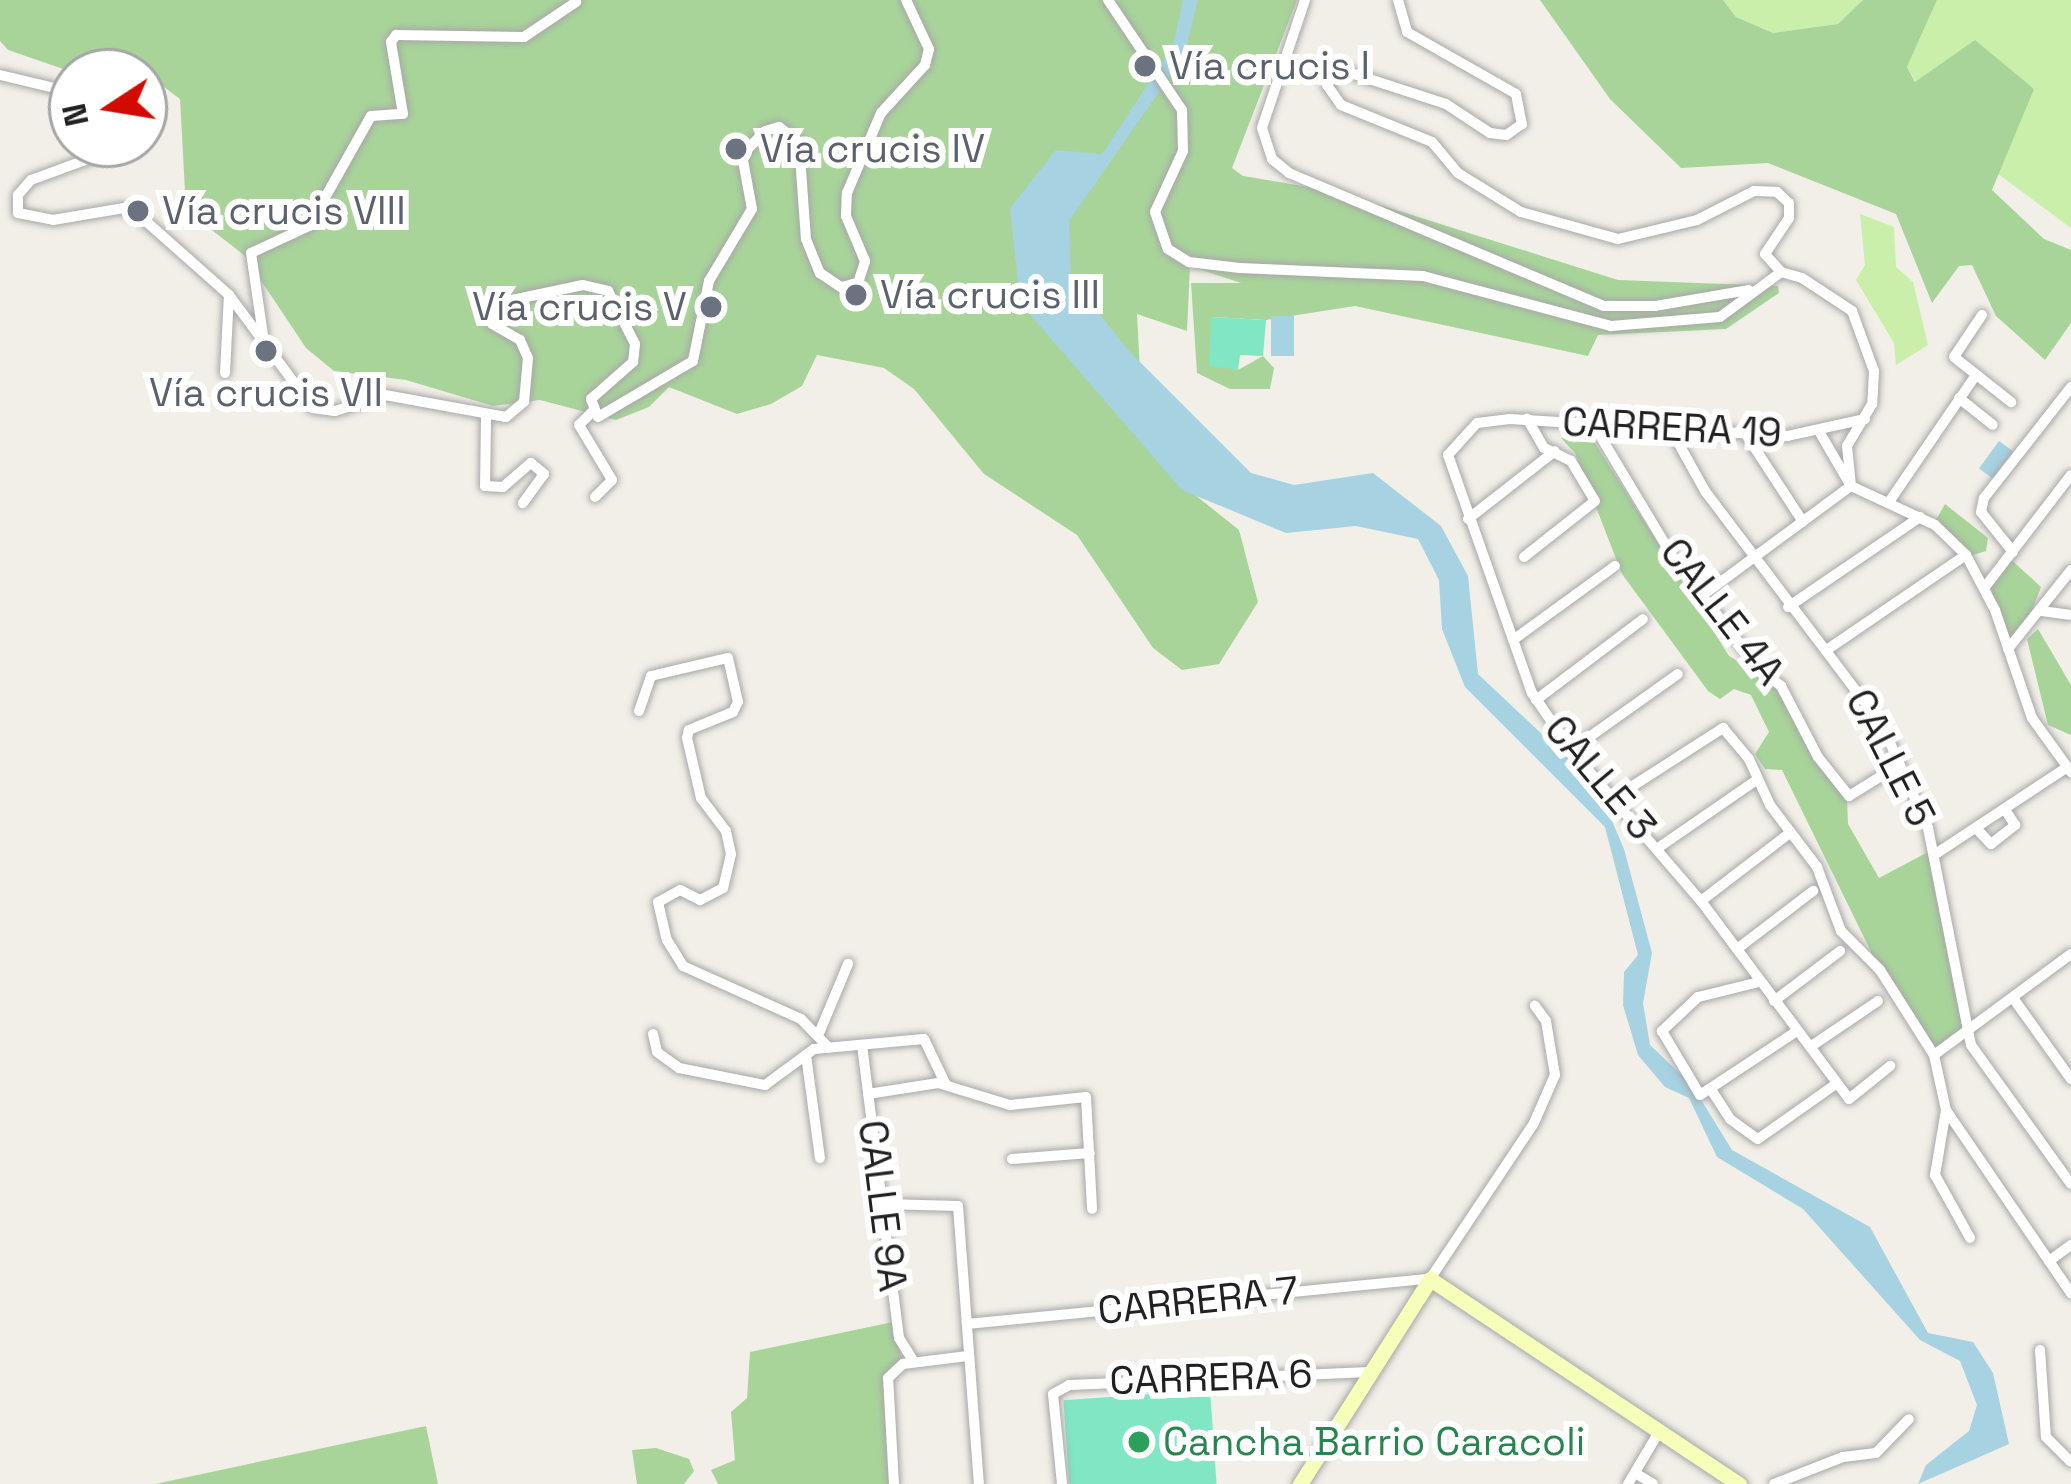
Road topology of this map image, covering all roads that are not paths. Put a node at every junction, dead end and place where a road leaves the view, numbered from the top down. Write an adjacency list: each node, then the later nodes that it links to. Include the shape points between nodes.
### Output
1 (906, 0): 19 (street, via 928,49 926,65 881,113 847,193 846,216 865,261 858,283 841,286 815,266 799,142 779,127 765,131 742,155 752,209 709,281 693,361 610,414)
2 (1108, 0): 10 (street, via 1182,110 1183,152 1155,212 1156,230 1189,262 1423,276 1611,326 1720,317)
3 (1305, 0): 10 (street, via 1262,128 1272,159 1289,173 1604,306)
4 (1398, 0): 9 (street, via 1407,32 1506,86 1523,113 1517,130 1496,135 1446,104 1350,72 1329,74 1330,97 1432,142 1458,173 1521,212 1618,239 1697,220 1754,191 1777,192 1789,218 1765,254)
5 (576, 2): 13 (street, via 524,37 396,35 403,115 371,116 308,226 251,253)
6 (0, 75): 7 (street)
7 (48, 86)
8 (64, 168): 11 (street, via 32,180 18,195 18,213 53,220 124,208)
9 (1781, 272): 10 (street); 22 (street, via 1831,292 1858,321 1874,371)
10 (1752, 291)
11 (229, 295): 13 (street); 14 (street)
12 (1982, 315): 15 (street, via 1954,353)
13 (263, 338): 20 (street, via 314,408 335,411 385,395)
14 (225, 373)
15 (1976, 375): 17 (street); 18 (street)
16 (2071, 387): 38 (street, via 1984,498 1981,512)
17 (1959, 398): 25 (street); 33 (street)
18 (2011, 402)
19 (592, 412): 20 (street, via 591,399 632,362 635,344 608,291 583,285 484,306 492,324 520,340 530,381 524,402 506,418); 32 (street, via 579,425 612,480)
20 (486, 418): 34 (street, via 485,486 502,488 531,463 544,474)
21 (1527, 419): 23 (street, CARRERA 19); 24 (street, CARRERA 19); 29 (street, via 1538,442)
22 (1865, 419): 28 (street, CARRERA 19); 31 (street, via 1847,446)
23 (1477, 424): 36 (street, CALLE 3, via 1448,455)
24 (1593, 424): 26 (street, CARRERA 19); 46 (street, CALLE 4A)
25 (1993, 425)
26 (1670, 428): 27 (street, CARRERA 19); 41 (street, CALLE 5)
27 (1744, 433): 28 (street, CARRERA 19); 37 (street)
28 (1820, 433): 31 (street)
29 (1556, 451): 36 (street); 40 (street, via 1594,501)
30 (2071, 475): 38 (street)
31 (1850, 486): 33 (street); 37 (street)
32 (595, 496)
33 (1891, 500): 35 (street)
34 (523, 503)
35 (1920, 517): 39 (street); 47 (street)
36 (1468, 519): 51 (street, CALLE 3)
37 (1803, 522): 41 (street)
38 (2012, 552): 44 (street)
39 (1966, 555): 44 (street); 53 (street)
40 (1524, 557)
41 (1755, 560): 46 (street); 47 (street, CALLE 5)
42 (1615, 566): 51 (street)
43 (2071, 570): 45 (street)
44 (1984, 587): 52 (street)
45 (2053, 595): 48 (street); 49 (street)
46 (1703, 596): 58 (street, CALLE 4A, via 1781,686 1818,758 1853,795)
47 (1788, 607): 53 (street, CALLE 5)
48 (2042, 610): 49 (street); 52 (street)
49 (2070, 616)
50 (1643, 619): 55 (street)
51 (1513, 640): 55 (street, CALLE 3)
52 (2008, 649): 59 (street, via 2032,718)
53 (1828, 650): 58 (street, CALLE 5, via 1866,698)
54 (1678, 674): 57 (street)
55 (1536, 700): 57 (street, CALLE 3)
56 (639, 712): 79 (street, via 651,676 728,658 734,712 689,730 687,738 700,798 726,831 731,854 722,888 700,900 680,890 658,902 667,940 683,966)
57 (1571, 750): 61 (street, CALLE 3)
58 (1899, 765): 66 (street, CALLE 5)
59 (2068, 770): 62 (street)
60 (1755, 781): 61 (street, via 1749,759 1723,728); 64 (street); 65 (street)
61 (1614, 798): 65 (street, CALLE 3)
62 (2006, 811): 63 (street, via 2000,807); 63 (street, via 2014,825 1991,844)
63 (1976, 828): 66 (street)
64 (1791, 832): 68 (street); 86 (street, via 1817,867 1841,931 1880,970)
65 (1658, 848): 68 (street, CALLE 3)
66 (1934, 855): 82 (street, CALLE 5)
67 (1813, 890): 69 (street)
68 (1701, 901): 69 (street, CALLE 3)
69 (1738, 949): 74 (street, CALLE 3)
70 (1840, 951): 76 (street)
71 (2067, 957): 73 (street); 75 (street)
72 (848, 964): 79 (street)
73 (2071, 972)
74 (1759, 982): 76 (street, CALLE 3); 92 (street, via 1698,997 1662,1031 1700,1095)
75 (2013, 998): 82 (street); 89 (street)
76 (1774, 1001): 80 (street, CALLE 3)
77 (1878, 1001): 84 (street)
78 (1535, 1006): 104 (street, via 1546,1021 1555,1076 1534,1123)
79 (820, 1030): 85 (street)
80 (1797, 1030): 84 (street, CALLE 3); 92 (street)
81 (653, 1034): 87 (street, via 657,1052 679,1068 765,1085)
82 (1967, 1034): 86 (street); 98 (street, CALLE 5)
83 (862, 1045): 85 (street); 91 (street, via 924,1039); 93 (street, CALLE 9A)
84 (1810, 1047): 90 (street, CALLE 3)
85 (829, 1048): 87 (street)
86 (1934, 1054): 94 (street)
87 (806, 1055): 96 (street)
88 (1890, 1066): 90 (street, CALLE 3, via 1849,1099)
89 (2071, 1079)
90 (1836, 1084): 92 (street, via 1758,1138 1730,1119)
91 (946, 1085): 93 (street); 95 (street, via 1010,1105 1085,1097)
92 (1712, 1090)
93 (868, 1094): 99 (street, CALLE 9A)
94 (1946, 1110): 101 (street, via 1935,1175); 103 (street)
95 (1090, 1153): 97 (street); 100 (street)
96 (820, 1158)
97 (1012, 1159)
98 (2071, 1184)
99 (884, 1204): 106 (street, via 958,1206); 109 (street, CALLE 9A, via 899,1338)
100 (1092, 1208)
101 (1970, 1238)
102 (2071, 1245): 103 (street)
103 (2049, 1261): 105 (street)
104 (1430, 1279): 106 (street, CARRERA 7); 110 (main road); 112 (main road)
105 (2071, 1293)
106 (967, 1324): 108 (street)
107 (2040, 1350): 115 (street, via 2046,1437)
108 (968, 1356): 109 (street); 118 (street)
109 (914, 1363): 117 (street, via 888,1378 884,1392)
110 (1370, 1372): 119 (street, CARRERA 6, via 1127,1387 1093,1382 1053,1394); 120 (main road)
111 (1909, 1420): 123 (street, via 1876,1454 1844,1456)
112 (1661, 1428): 113 (main road); 114 (street)
113 (1682, 1443): 114 (street); 122 (main road)
114 (1646, 1454): 116 (street)
115 (2071, 1462)
116 (1632, 1479): 121 (street)
117 (894, 1484)
118 (979, 1484)
119 (1062, 1484)
120 (1300, 1484)
121 (1653, 1484)
122 (1739, 1484)
123 (1774, 1484)

